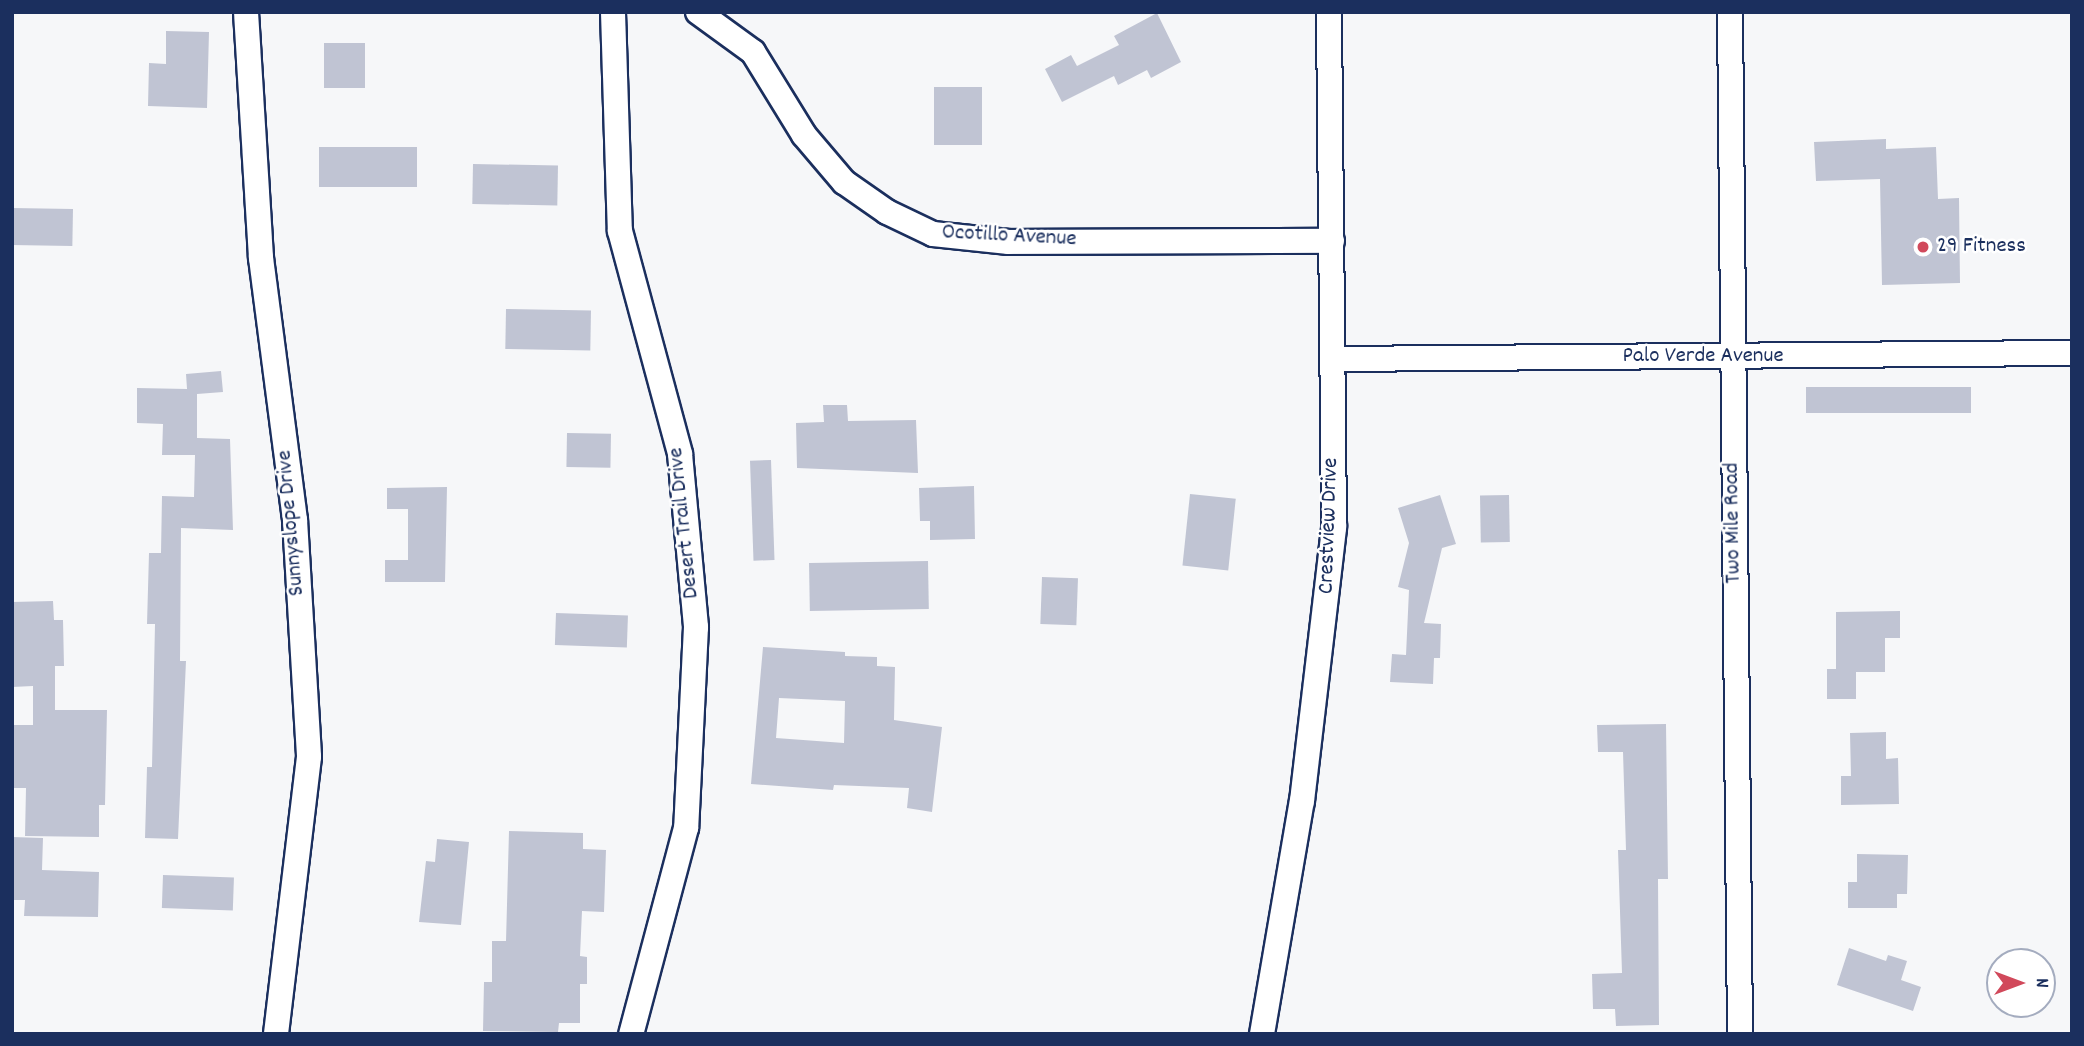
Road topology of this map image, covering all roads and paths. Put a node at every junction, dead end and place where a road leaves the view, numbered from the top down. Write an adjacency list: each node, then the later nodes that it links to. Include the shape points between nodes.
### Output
1 (246, 12): 10 (street, Sunnyslope Drive, via 261,258 295,520 309,757)
2 (613, 12): 11 (street, Desert Trail Drive, via 620,231 680,454 696,627 686,828)
3 (698, 12): 6 (street, Ocotillo Avenue, via 753,52 804,135 844,182 887,212 933,234 1009,242)
4 (1329, 12): 6 (street, Crestview Drive)
5 (1730, 12): 8 (street, Two Mile Road)
6 (1332, 240): 9 (street, Crestview Drive)
7 (2072, 353): 8 (street, Palo Verde Avenue)
8 (1732, 357): 9 (street, Palo Verde Avenue); 13 (street, Two Mile Road)
9 (1334, 359): 12 (street, Crestview Drive, via 1334,527 1324,638)
10 (276, 1034)
11 (632, 1034)
12 (1262, 1034)
13 (1740, 1034)

